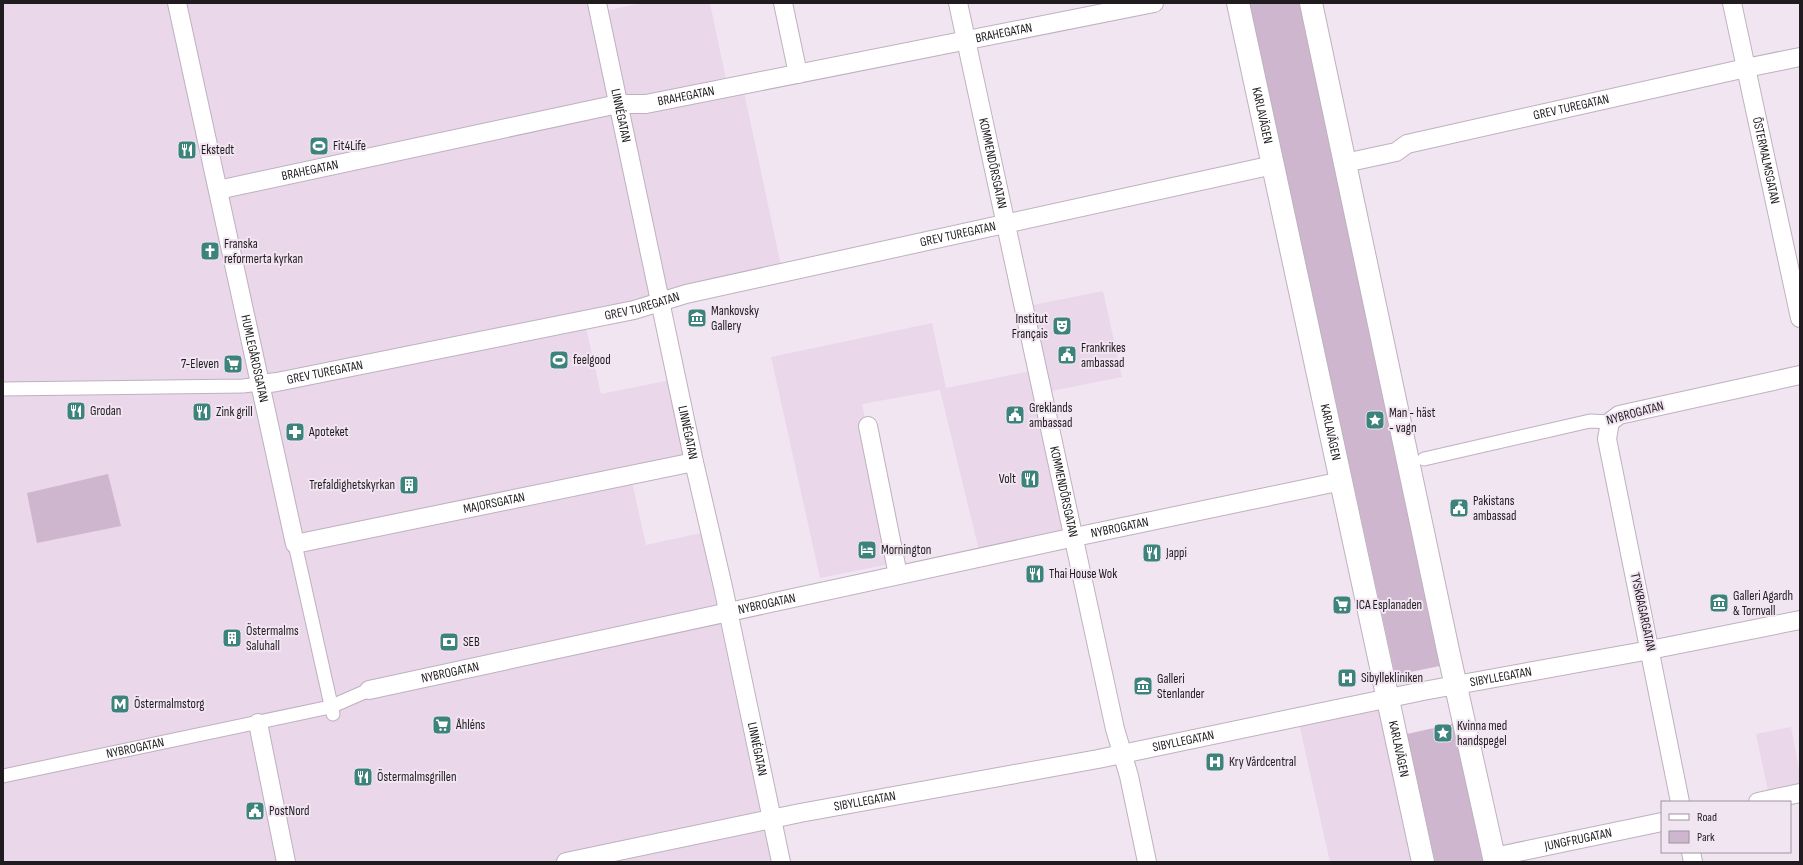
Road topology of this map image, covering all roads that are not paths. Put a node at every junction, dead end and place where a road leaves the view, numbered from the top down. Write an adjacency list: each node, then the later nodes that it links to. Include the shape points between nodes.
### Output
1 (177, 3): 16 (street, HUMLEGÅRDSGATAN)
2 (597, 3): 13 (street, LINNÉGATAN)
3 (783, 3): 12 (street)
4 (958, 3): 9 (street, KOMMENDÖRSGATAN)
5 (1154, 3): 9 (street, BRAHEGATAN)
6 (1238, 3): 15 (street, KARLAVÄGEN)
7 (1311, 3): 14 (street)
8 (1732, 3): 11 (street, ÖSTERMALMSGATAN)
9 (966, 40): 12 (street, BRAHEGATAN); 17 (street, KOMMENDÖRSGATAN)
10 (1800, 58): 11 (street, GREV TUREGATAN)
11 (1746, 68): 14 (street, GREV TUREGATAN, via 1407,144 1396,152); 19 (street, ÖSTERMALMSGATAN)
12 (798, 74): 13 (street, BRAHEGATAN, via 646,104)
13 (618, 104): 16 (street, BRAHEGATAN); 18 (street, LINNÉGATAN)
14 (1345, 164): 34 (street)
15 (1273, 165): 17 (street, GREV TUREGATAN); 27 (street, KARLAVÄGEN)
16 (218, 190): 21 (street, HUMLEGÅRDSGATAN)
17 (1007, 223): 18 (street, GREV TUREGATAN, via 686,294); 28 (street, KOMMENDÖRSGATAN)
18 (661, 302): 21 (street, GREV TUREGATAN, via 619,313); 26 (street, LINNÉGATAN)
19 (1800, 318)
20 (1800, 375): 23 (street, NYBROGATAN, via 1619,415)
21 (261, 384): 22 (street, GREV TUREGATAN); 29 (street, HUMLEGÅRDSGATAN)
22 (3, 389)
23 (1610, 422): 25 (street, NYBROGATAN, via 1590,421); 33 (street, TYSKBAGARGATAN, via 1607,439)
24 (868, 426): 30 (street)
25 (1424, 459)
26 (694, 462): 29 (street, MAJORSGATAN); 31 (street, LINNÉGATAN)
27 (1342, 480): 28 (street, NYBROGATAN); 36 (street, KARLAVÄGEN)
28 (1075, 537): 30 (street, NYBROGATAN); 39 (street, KOMMENDÖRSGATAN)
29 (295, 544): 37 (street, HUMLEGÅRDSGATAN)
30 (898, 575): 31 (street, NYBROGATAN)
31 (729, 612): 35 (street, NYBROGATAN); 44 (street, LINNÉGATAN)
32 (1800, 620): 33 (street, SIBYLLEGATAN)
33 (1650, 650): 34 (street, SIBYLLEGATAN); 42 (street, TYSKBAGARGATAN)
34 (1456, 685): 36 (street, SIBYLLEGATAN); 46 (street)
35 (369, 690): 37 (street, NYBROGATAN)
36 (1389, 698): 39 (street, SIBYLLEGATAN); 51 (street, KARLAVÄGEN)
37 (331, 710): 38 (street, NYBROGATAN)
38 (258, 723): 40 (street, NYBROGATAN); 47 (street)
39 (1122, 753): 44 (street, SIBYLLEGATAN); 50 (street, KOMMENDÖRSGATAN)
40 (3, 776)
41 (1800, 793): 43 (street)
42 (1680, 801)
43 (1763, 801)
44 (772, 819): 48 (street, SIBYLLEGATAN); 49 (street, LINNÉGATAN)
45 (1661, 822): 46 (street, JUNGFRUGATAN)
46 (1494, 860)
47 (286, 862)
48 (566, 862)
49 (781, 862)
50 (1147, 862)
51 (1423, 862)

